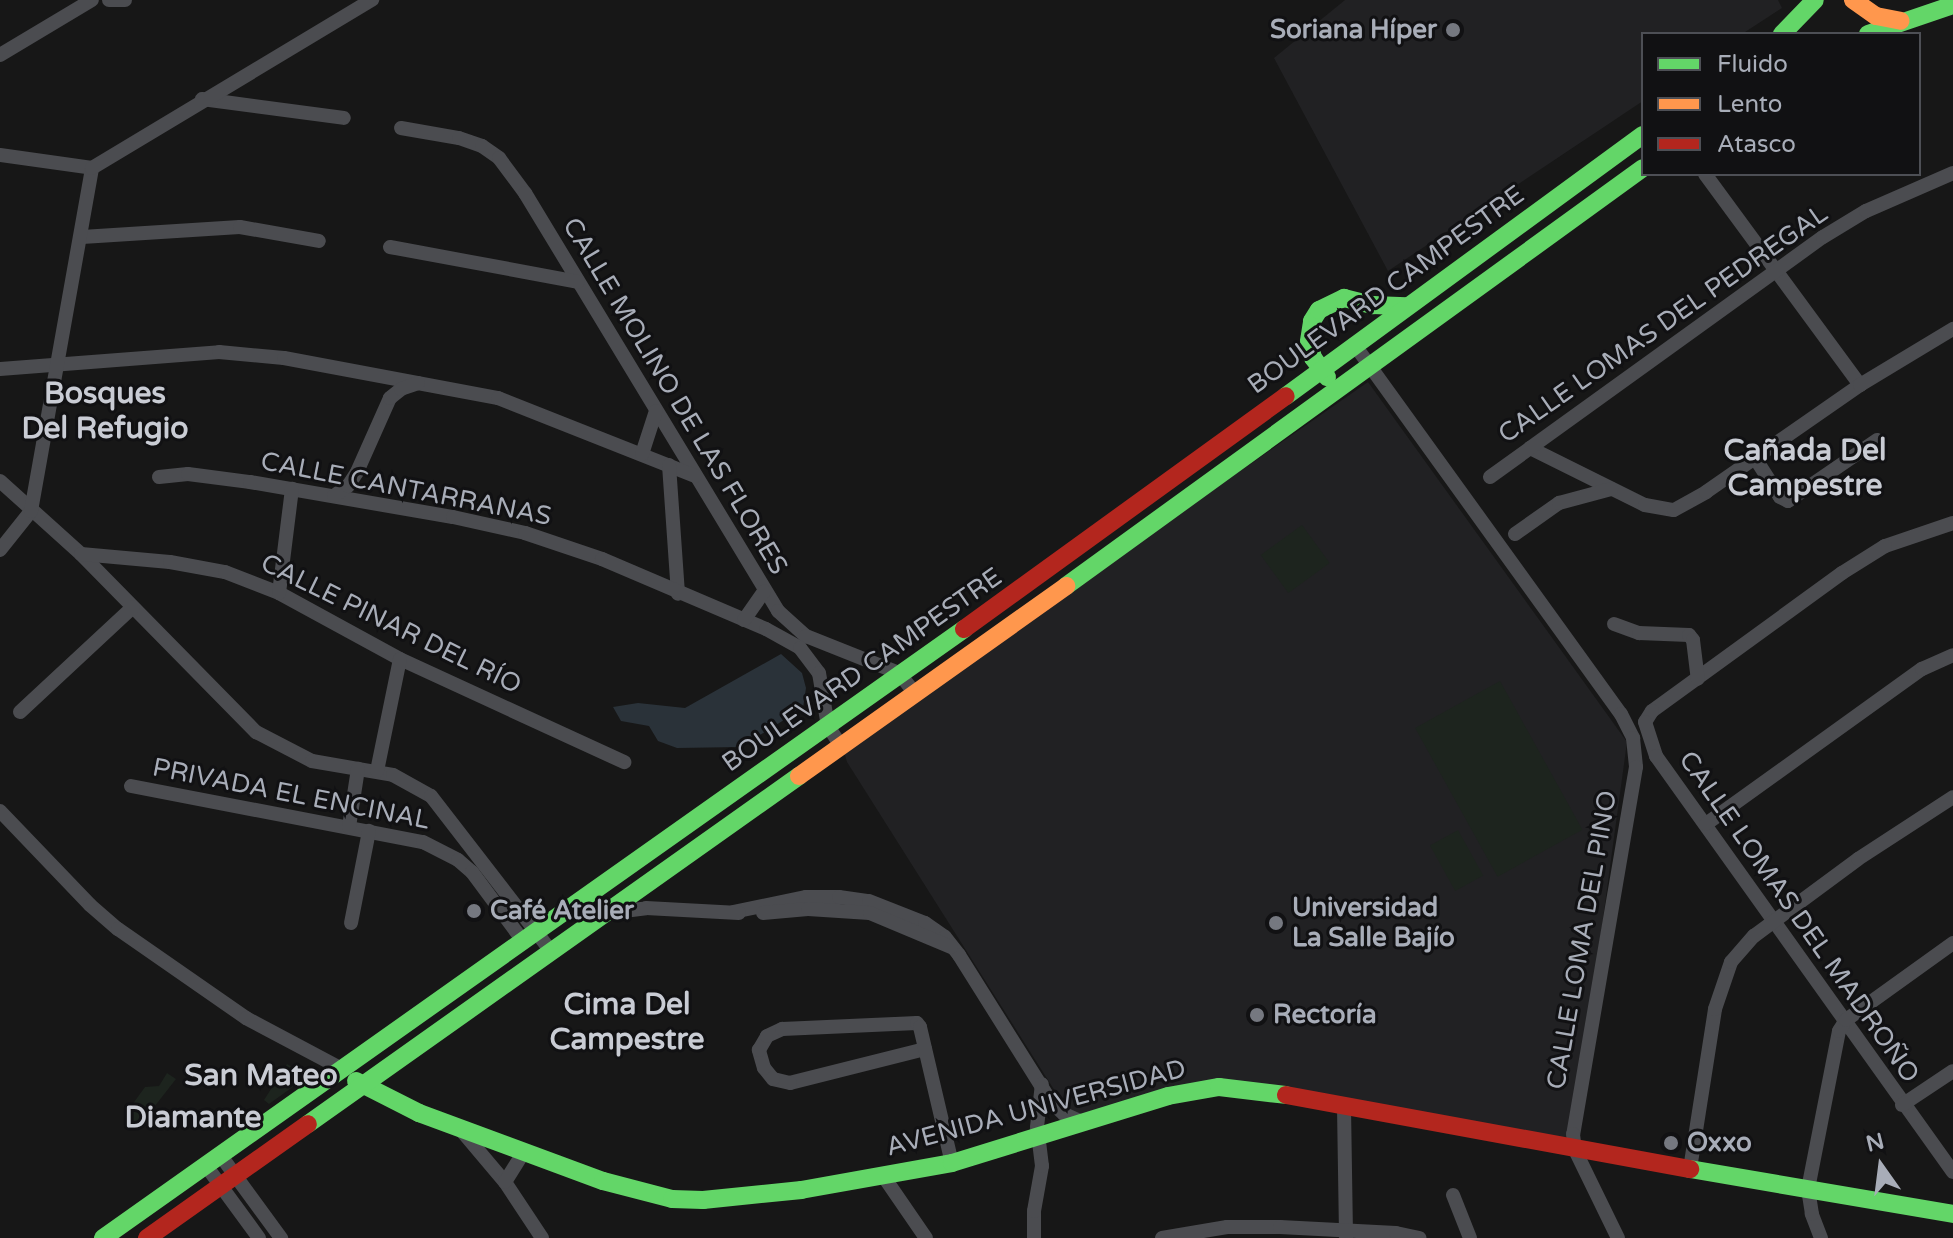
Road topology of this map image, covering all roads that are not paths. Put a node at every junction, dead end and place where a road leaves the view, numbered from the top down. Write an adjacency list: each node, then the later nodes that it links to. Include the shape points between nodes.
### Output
1 (92, 0): 11 (street)
2 (109, 0): 3 (street)
3 (125, 0)
4 (372, 0): 12 (street)
5 (1815, 0): 9 (street)
6 (1853, 0): 8 (street, via 1876,16)
7 (1943, 5): 8 (street)
8 (1902, 21): 10 (street)
9 (1784, 32)
10 (1873, 32)
11 (0, 55)
12 (202, 99): 13 (street); 17 (street)
13 (344, 118)
14 (401, 128): 25 (street, CALLE MOLINO DE LAS FLORES, via 459,138 499,158)
15 (1641, 136): 26 (street, BOULEVARD CAMPESTRE)
16 (0, 155): 17 (street)
17 (92, 168): 21 (street)
18 (1641, 169): 30 (street, BOULEVARD CAMPESTRE)
19 (1953, 173): 24 (street, CALLE LOMAS DEL PEDREGAL, via 1866,211)
20 (1706, 176): 24 (street)
21 (82, 237): 22 (street, via 240,227); 29 (street)
22 (319, 241)
23 (390, 247): 25 (street)
24 (1776, 271): 34 (street); 38 (street, CALLE LOMAS DEL PEDREGAL)
25 (578, 282): 36 (street, CALLE MOLINO DE LAS FLORES)
26 (1406, 306): 28 (street, BOULEVARD CAMPESTRE); 32 (street, via 1344,298 1325,305 1309,331)
27 (1953, 329): 34 (street)
28 (1354, 344): 30 (street); 32 (street, BOULEVARD CAMPESTRE)
29 (59, 365): 31 (street); 33 (street, via 219,352); 51 (street)
30 (1370, 366): 35 (street, BOULEVARD CAMPESTRE); 101 (street, CALLE LOMA DEL PINO, via 1621,714 1633,738 1636,767 1573,1134)
31 (0, 369)
32 (1320, 370): 35 (street); 64 (street, BOULEVARD CAMPESTRE)
33 (420, 382): 39 (street, via 498,398); 42 (street, via 390,398)
34 (1860, 385): 40 (street)
35 (1339, 391): 66 (street, BOULEVARD CAMPESTRE)
36 (656, 411): 39 (street); 44 (street, CALLE MOLINO DE LAS FLORES)
37 (1877, 440): 40 (street, via 1788,501)
38 (1530, 448): 45 (street, CALLE LOMAS DEL PEDREGAL); 48 (street)
39 (642, 454): 41 (street)
40 (1755, 458): 48 (street, via 1674,510 1645,505)
41 (669, 465): 44 (street); 58 (street)
42 (357, 472): 49 (street); 50 (street)
43 (159, 477): 47 (street, CALLE CANTARRANAS, via 188,474)
44 (695, 477): 56 (street, CALLE MOLINO DE LAS FLORES)
45 (1490, 477)
46 (0, 481): 51 (street)
47 (292, 489): 49 (street, CALLE CANTARRANAS); 57 (street)
48 (1611, 489): 53 (street, via 1559,503)
49 (334, 496): 50 (street, CALLE CANTARRANAS)
50 (372, 503): 58 (street, CALLE CANTARRANAS, via 556,542)
51 (31, 511): 54 (street); 55 (street)
52 (1953, 523): 65 (street, via 1885,546)
53 (1515, 534)
54 (0, 550)
55 (81, 554): 57 (street, CALLE PINAR DEL RÍO, via 225,572); 59 (street)
56 (764, 591): 60 (street); 64 (street, CALLE MOLINO DE LAS FLORES, via 789,625 806,636)
57 (279, 593): 63 (street, CALLE PINAR DEL RÍO)
58 (678, 594): 60 (street, CALLE CANTARRANAS)
59 (133, 607): 67 (street); 71 (street, via 256,732 312,761)
60 (744, 620): 68 (street, CALLE CANTARRANAS, via 791,642 812,661 824,688)
61 (1614, 624): 65 (street, via 1639,633 1689,635)
62 (1953, 655): 76 (street, via 1901,684)
63 (400, 659): 70 (street, CALLE PINAR DEL RÍO); 72 (street)
64 (899, 673): 66 (street); 68 (street, BOULEVARD CAMPESTRE)
65 (1698, 679): 76 (street, CALLE LOMAS DEL MADROÑO, via 1652,711 1645,722 1656,756)
66 (914, 692): 69 (street, BOULEVARD CAMPESTRE)
67 (20, 712)
68 (828, 726): 69 (street, CALLE CANTARRANAS); 81 (street, BOULEVARD CAMPESTRE)
69 (841, 746): 82 (street, BOULEVARD CAMPESTRE)
70 (624, 762)
71 (358, 769): 72 (street); 77 (street)
72 (377, 771): 78 (street, via 418,786)
73 (131, 786): 77 (street, PRIVADA EL ENCINAL)
74 (1953, 797): 85 (street)
75 (0, 811): 92 (street, AVENIDA UNIVERSIDAD, via 118,929 246,1018)
76 (1706, 824): 85 (street, CALLE LOMAS DEL MADROÑO)
77 (349, 827): 79 (street, PRIVADA EL ENCINAL)
78 (458, 828): 80 (street); 87 (street)
79 (369, 831): 80 (street, PRIVADA EL ENCINAL); 86 (street)
80 (442, 850): 87 (street, PRIVADA EL ENCINAL, via 472,872)
81 (596, 890): 82 (street); 87 (street, BOULEVARD CAMPESTRE)
82 (628, 898): 83 (street); 84 (street, BOULEVARD CAMPESTRE)
83 (646, 908): 84 (street); 94 (street, via 733,912 806,897 869,901 925,923 951,947)
84 (608, 913): 89 (street, BOULEVARD CAMPESTRE)
85 (1775, 921): 90 (street, CALLE LOMAS DEL MADROÑO); 105 (street, via 1740,950 1723,978)
86 (351, 923)
87 (530, 936): 89 (street); 92 (street, BOULEVARD CAMPESTRE)
88 (1953, 943): 90 (street)
89 (551, 951): 95 (street, BOULEVARD CAMPESTRE)
90 (1846, 1020): 96 (street, CALLE LOMAS DEL MADROÑO); 110 (street, via 1836,1039)
91 (925, 1049): 91 (street, via 914,1022 782,1029 767,1036 759,1050 773,1079 790,1083); 104 (street)
92 (342, 1069): 95 (street, AVENIDA UNIVERSIDAD); 103 (street, BOULEVARD CAMPESTRE)
93 (1953, 1071): 96 (street)
94 (1042, 1084): 98 (street, via 1052,1103); 100 (street)
95 (361, 1086): 99 (street, AVENIDA UNIVERSIDAD); 108 (street, BOULEVARD CAMPESTRE)
96 (1902, 1105): 106 (street, CALLE LOMAS DEL MADROÑO)
97 (1344, 1107): 98 (street, AVENIDA UNIVERSIDAD, via 1219,1087); 101 (street, AVENIDA UNIVERSIDAD); 113 (street)
98 (1082, 1122): 100 (street, AVENIDA UNIVERSIDAD)
99 (458, 1127): 102 (street, AVENIDA UNIVERSIDAD); 109 (street)
100 (1038, 1138): 104 (street, AVENIDA UNIVERSIDAD); 120 (street, via 1042,1166)
101 (1575, 1150): 105 (street, AVENIDA UNIVERSIDAD); 124 (street)
102 (524, 1151): 107 (street, AVENIDA UNIVERSIDAD, via 639,1193 672,1199 801,1190); 109 (street)
103 (214, 1161): 108 (street); 114 (street, BOULEVARD CAMPESTRE)
104 (952, 1163): 107 (street, AVENIDA UNIVERSIDAD)
105 (1690, 1169): 110 (street, AVENIDA UNIVERSIDAD)
106 (1953, 1172)
107 (884, 1177): 119 (street)
108 (228, 1180): 115 (street, BOULEVARD CAMPESTRE); 116 (street); 117 (street)
109 (505, 1182): 118 (street)
110 (1808, 1189): 112 (street, AVENIDA UNIVERSIDAD); 125 (street)
111 (1453, 1195): 123 (street)
112 (1953, 1214)
113 (1346, 1234): 121 (street, via 1227,1227); 122 (street)
114 (103, 1238)
115 (147, 1238)
116 (259, 1238)
117 (281, 1238)
118 (542, 1238)
119 (926, 1238)
120 (1034, 1238)
121 (1162, 1238)
122 (1419, 1238)
123 (1470, 1238)
124 (1618, 1238)
125 (1821, 1238)

